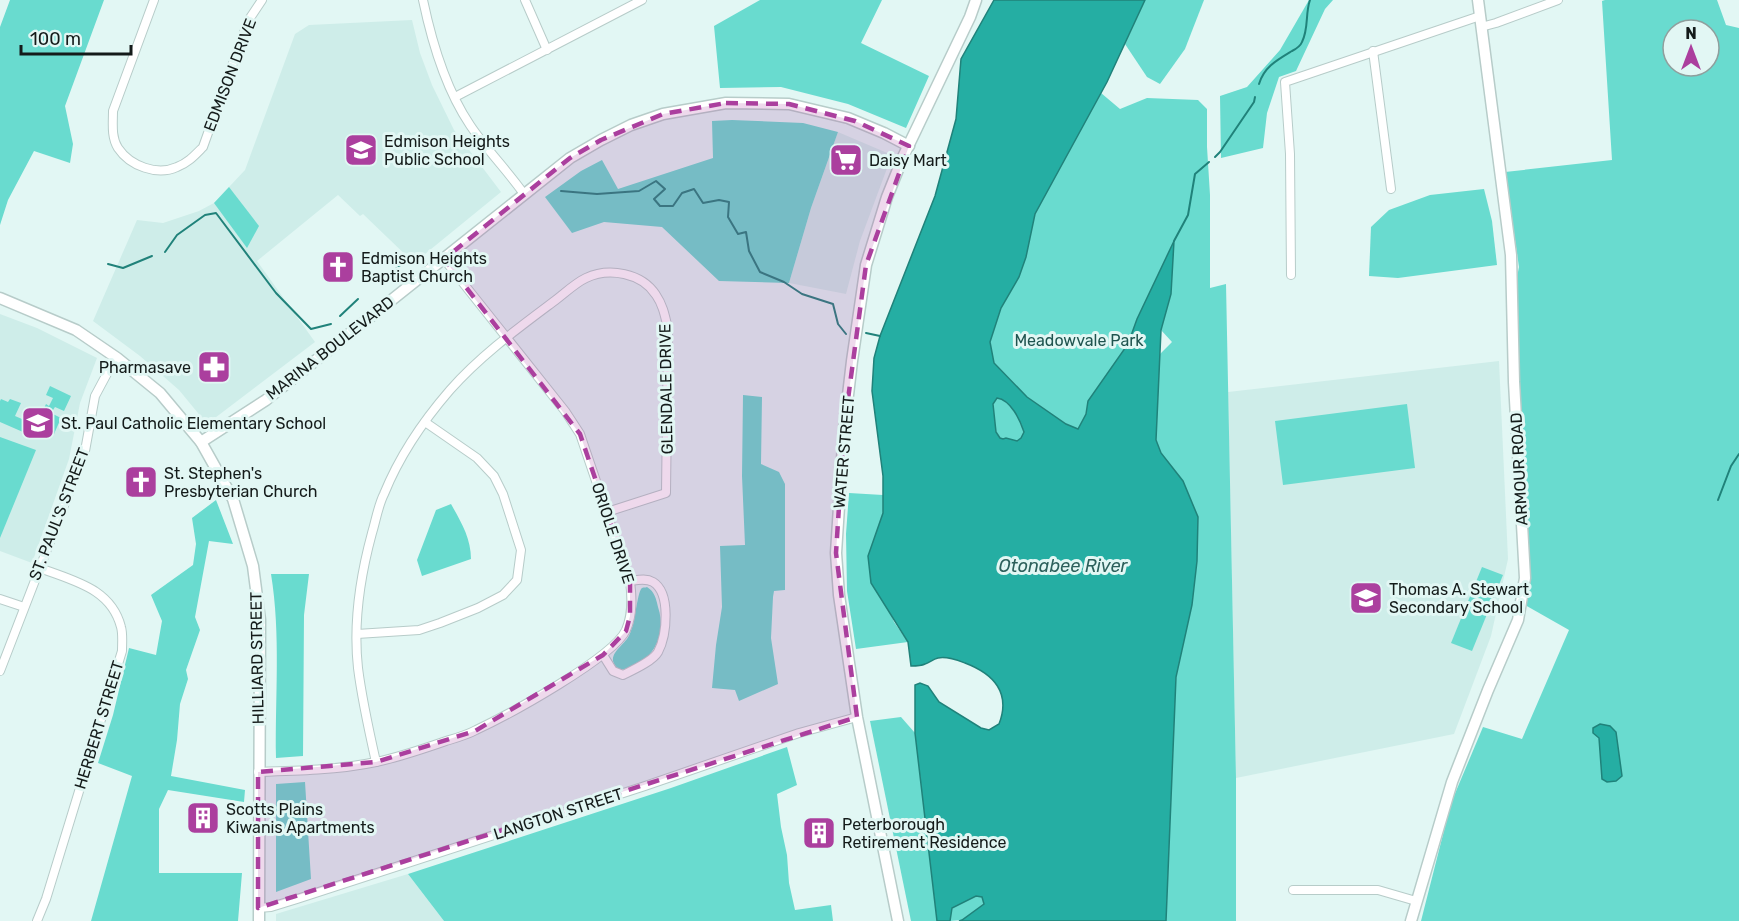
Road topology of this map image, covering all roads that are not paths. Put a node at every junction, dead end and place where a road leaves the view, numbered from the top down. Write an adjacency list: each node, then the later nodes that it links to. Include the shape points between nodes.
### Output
1 (154, 0): 2 (street, EDMISON DRIVE, via 113,111 112,129 118,147 131,161 146,169 161,170 176,168 203,147 248,21)
2 (262, 0)
3 (423, 0): 12 (street, via 437,56)
4 (525, 0): 10 (street)
5 (976, 0): 13 (main road, WATER STREET)
6 (1478, 0): 9 (main road, ARMOUR ROAD)
7 (1558, 0): 9 (street, via 1496,23)
8 (637, 1): 10 (street)
9 (1480, 22): 11 (street); 35 (main road, ARMOUR ROAD, via 1510,255 1525,578 1518,620 1452,782)
10 (547, 50): 12 (street)
11 (1373, 51): 14 (street); 17 (street, via 1285,82)
12 (455, 97): 15 (street, via 468,123)
13 (909, 146): 15 (main road, MARINA BOULEVARD, via 848,118 789,104 726,103 663,114 631,126 570,158); 31 (main road, WATER STREET, via 887,197 866,265 844,429 836,553)
14 (1391, 189)
15 (524, 194): 16 (main road, MARINA BOULEVARD)
16 (444, 259): 19 (street, ORIOLE DRIVE); 22 (main road, MARINA BOULEVARD, via 266,400)
17 (1291, 275)
18 (0, 298): 20 (main road, HILLIARD STREET, via 76,330)
19 (506, 337): 21 (street, via 449,391); 23 (street, ORIOLE DRIVE, via 580,434); 23 (street, GLENDALE DRIVE, via 586,278 607,272 631,275 655,292 664,308 668,329 666,493)
20 (117, 358): 22 (main road, HILLIARD STREET, via 160,393); 24 (street, ST. PAUL'S STREET, via 95,396 85,451)
21 (426, 422): 28 (street, via 380,503 363,566); 28 (street, via 477,458 494,476 521,550 517,580 503,595 440,623 419,630)
22 (201, 442): 33 (main road, HILLIARD STREET, via 233,499 254,566 260,621)
23 (607, 512): 25 (street, ORIOLE DRIVE)
24 (40, 568): 27 (street, ST. PAUL'S STREET); 37 (street, HERBERT STREET, via 102,595 122,629 122,651)
25 (630, 580): 29 (street, ORIOLE DRIVE, via 632,602 626,631); 29 (street, via 655,582 663,597 666,618 657,654 623,675 613,670)
26 (0, 600): 27 (street)
27 (24, 607): 30 (street, ST. PAUL'S STREET)
28 (357, 634): 32 (street, via 363,702)
29 (603, 655): 32 (street, ORIOLE DRIVE, via 475,731)
30 (0, 671)
31 (857, 717): 36 (street, LANGTON STREET, via 272,907); 39 (main road, WATER STREET)
32 (376, 762): 33 (street, ORIOLE DRIVE)
33 (258, 772): 36 (main road, HILLIARD STREET)
34 (1293, 890): 35 (street, via 1378,890)
35 (1416, 902): 40 (main road, ARMOUR ROAD)
36 (258, 908): 38 (main road, HILLIARD STREET)
37 (37, 921)
38 (259, 921)
39 (898, 921)
40 (1411, 921)

